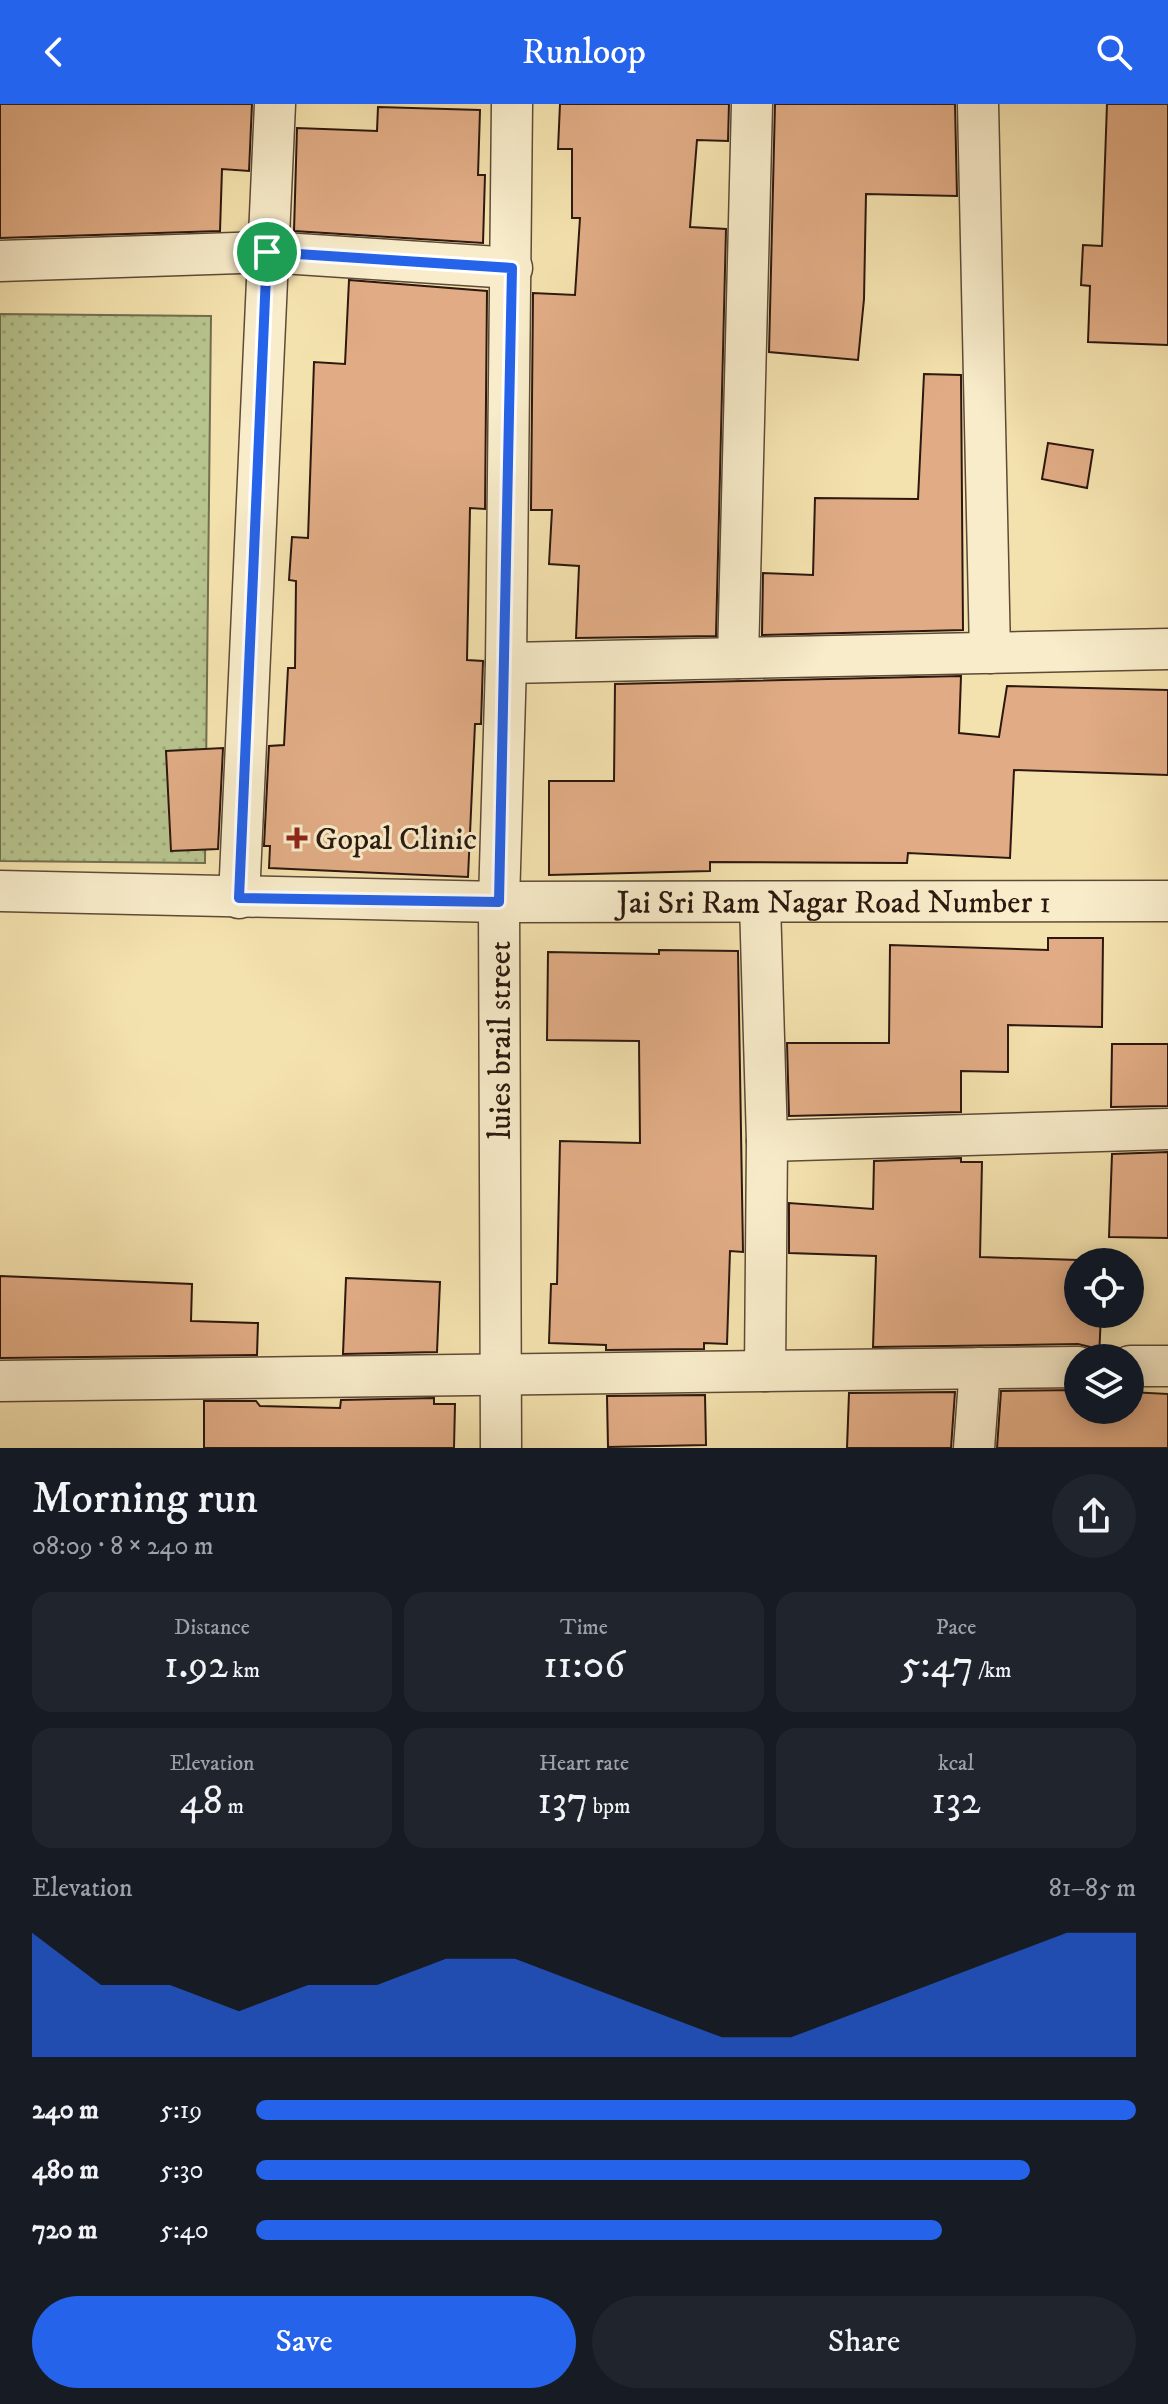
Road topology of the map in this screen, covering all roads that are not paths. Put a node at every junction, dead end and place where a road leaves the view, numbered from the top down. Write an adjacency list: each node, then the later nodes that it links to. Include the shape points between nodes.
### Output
1 (275, 104): 5 (street)
2 (512, 104): 7 (street, luies brail street)
3 (752, 104): 10 (street)
4 (978, 104): 9 (street)
5 (267, 252): 6 (street); 7 (street); 13 (street)
6 (0, 261)
7 (512, 268): 11 (street, luies brail street)
8 (1168, 649): 9 (street)
9 (990, 653): 10 (street)
10 (738, 658): 11 (street)
11 (506, 663): 15 (street, luies brail street)
12 (0, 891): 13 (street, Jai Sri Ram Nagar Road Number 1)
13 (239, 898): 15 (street, Jai Sri Ram Nagar Road Number 1)
14 (1168, 901): 16 (street, Jai Sri Ram Nagar Road Number 1)
15 (499, 902): 16 (street, Jai Sri Ram Nagar Road Number 1); 24 (street, luies brail street)
16 (760, 903): 18 (street)
17 (1168, 1129): 18 (street)
18 (767, 1141): 23 (street)
19 (1144, 1366): 20 (street)
20 (1168, 1366)
21 (1064, 1367): 22 (street)
22 (980, 1368): 23 (street); 27 (street)
23 (765, 1371): 24 (street)
24 (501, 1374): 25 (street); 26 (street, luies brail street)
25 (0, 1381)
26 (501, 1448)
27 (974, 1448)

